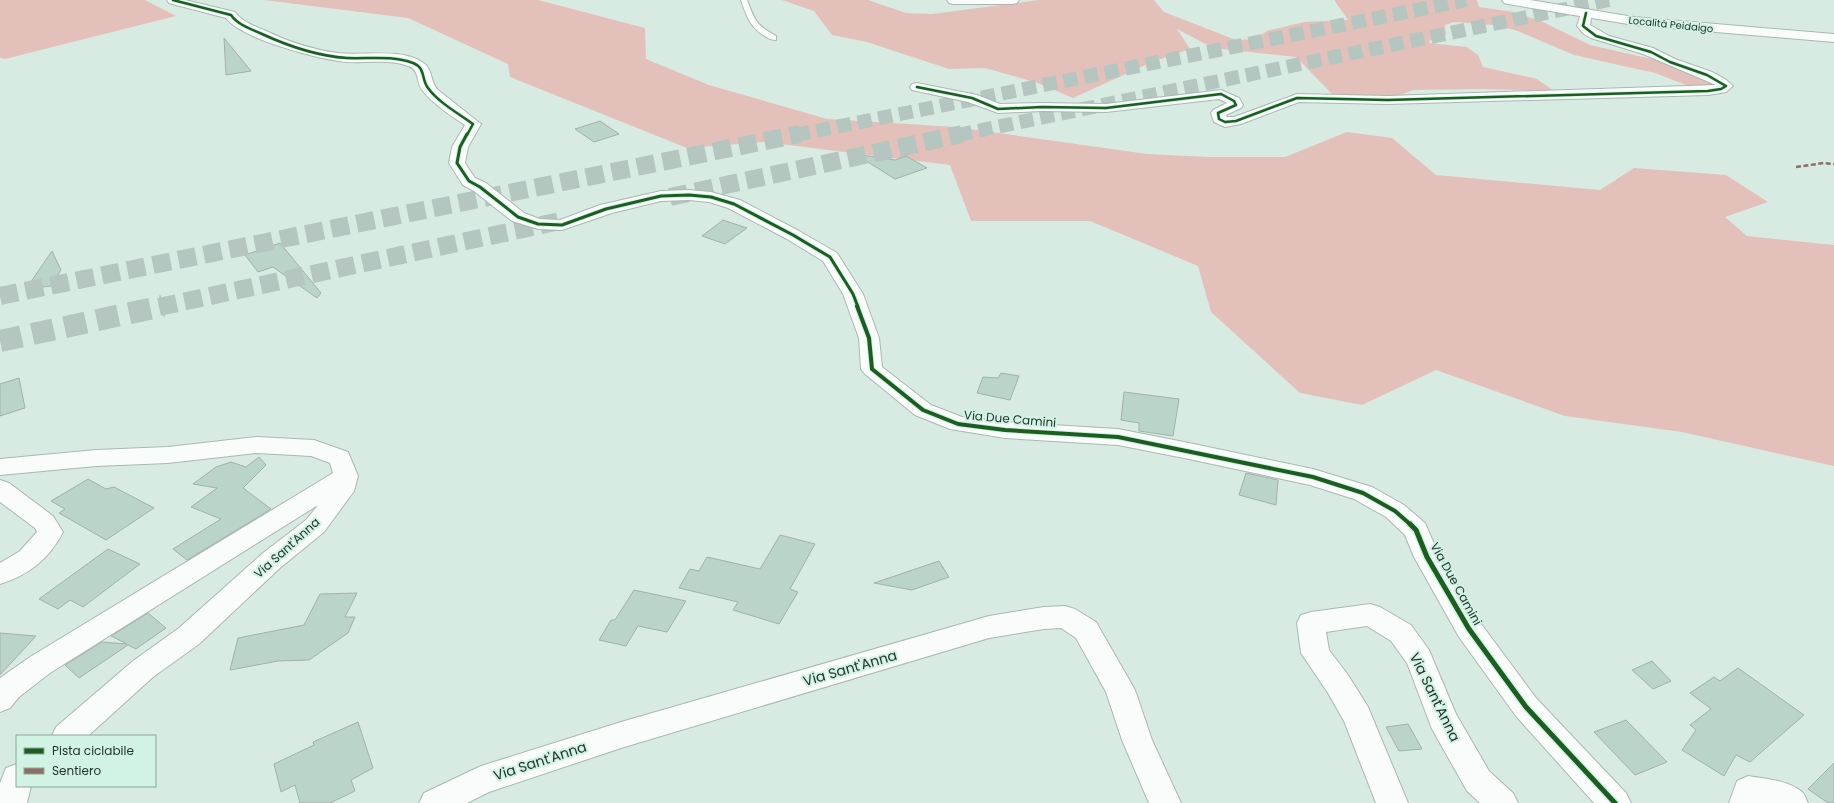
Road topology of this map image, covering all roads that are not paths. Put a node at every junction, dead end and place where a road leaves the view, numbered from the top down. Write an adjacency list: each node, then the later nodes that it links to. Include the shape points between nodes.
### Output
1 (173, 0): 22 (street, Via Due Camini, via 192,7 232,15 235,21 273,41 312,53 360,59 398,58 416,63 424,73 426,86 473,124 460,147 457,163 469,181 518,217 538,224 562,225 634,202 661,196 689,194 734,204 793,235 830,257 853,294 869,338 872,369 923,410 958,424 1005,430 1118,437 1313,478 1363,493 1388,507 1416,530 1427,557 1469,629 1526,707)
2 (744, 0): 7 (lane, via 758,29)
3 (953, 0): 4 (street)
4 (1014, 0)
5 (1508, 0): 6 (street, Località Peidaigo)
6 (1586, 13): 8 (street, Località Peidaigo, via 1682,26); 9 (street, via 1583,26 1588,31 1611,41 1648,51 1726,86 1708,91 1420,99 1296,98 1249,117 1225,122 1219,119 1218,113 1236,105 1234,101 1221,94 1106,108 998,109 972,98)
7 (774, 38)
8 (1834, 38)
9 (917, 88)
10 (0, 467): 11 (street, via 96,458 168,455 212,448 257,445 314,448 340,458)
11 (346, 476): 14 (street, via 40,665); 15 (street, Via Sant'Anna, via 342,491 315,526 272,560 189,636 143,669)
12 (0, 489): 13 (street, via 44,522 50,532 35,553 17,567)
13 (0, 574)
14 (0, 698)
15 (68, 735)
16 (16, 782): 17 (street)
17 (11, 803)
18 (435, 803): 19 (street, Via Sant'Anna, via 481,780 636,730 988,627 1065,617 1086,630 1120,690 1137,740)
19 (1165, 803)
20 (1392, 803): 21 (street, Via Sant'Anna, via 1357,716 1315,653 1311,623 1370,615 1400,634 1419,658 1443,720 1478,781)
21 (1502, 803)
22 (1615, 803)
23 (1745, 803): 24 (street, via 1748,791 1781,796)
24 (1792, 803)

